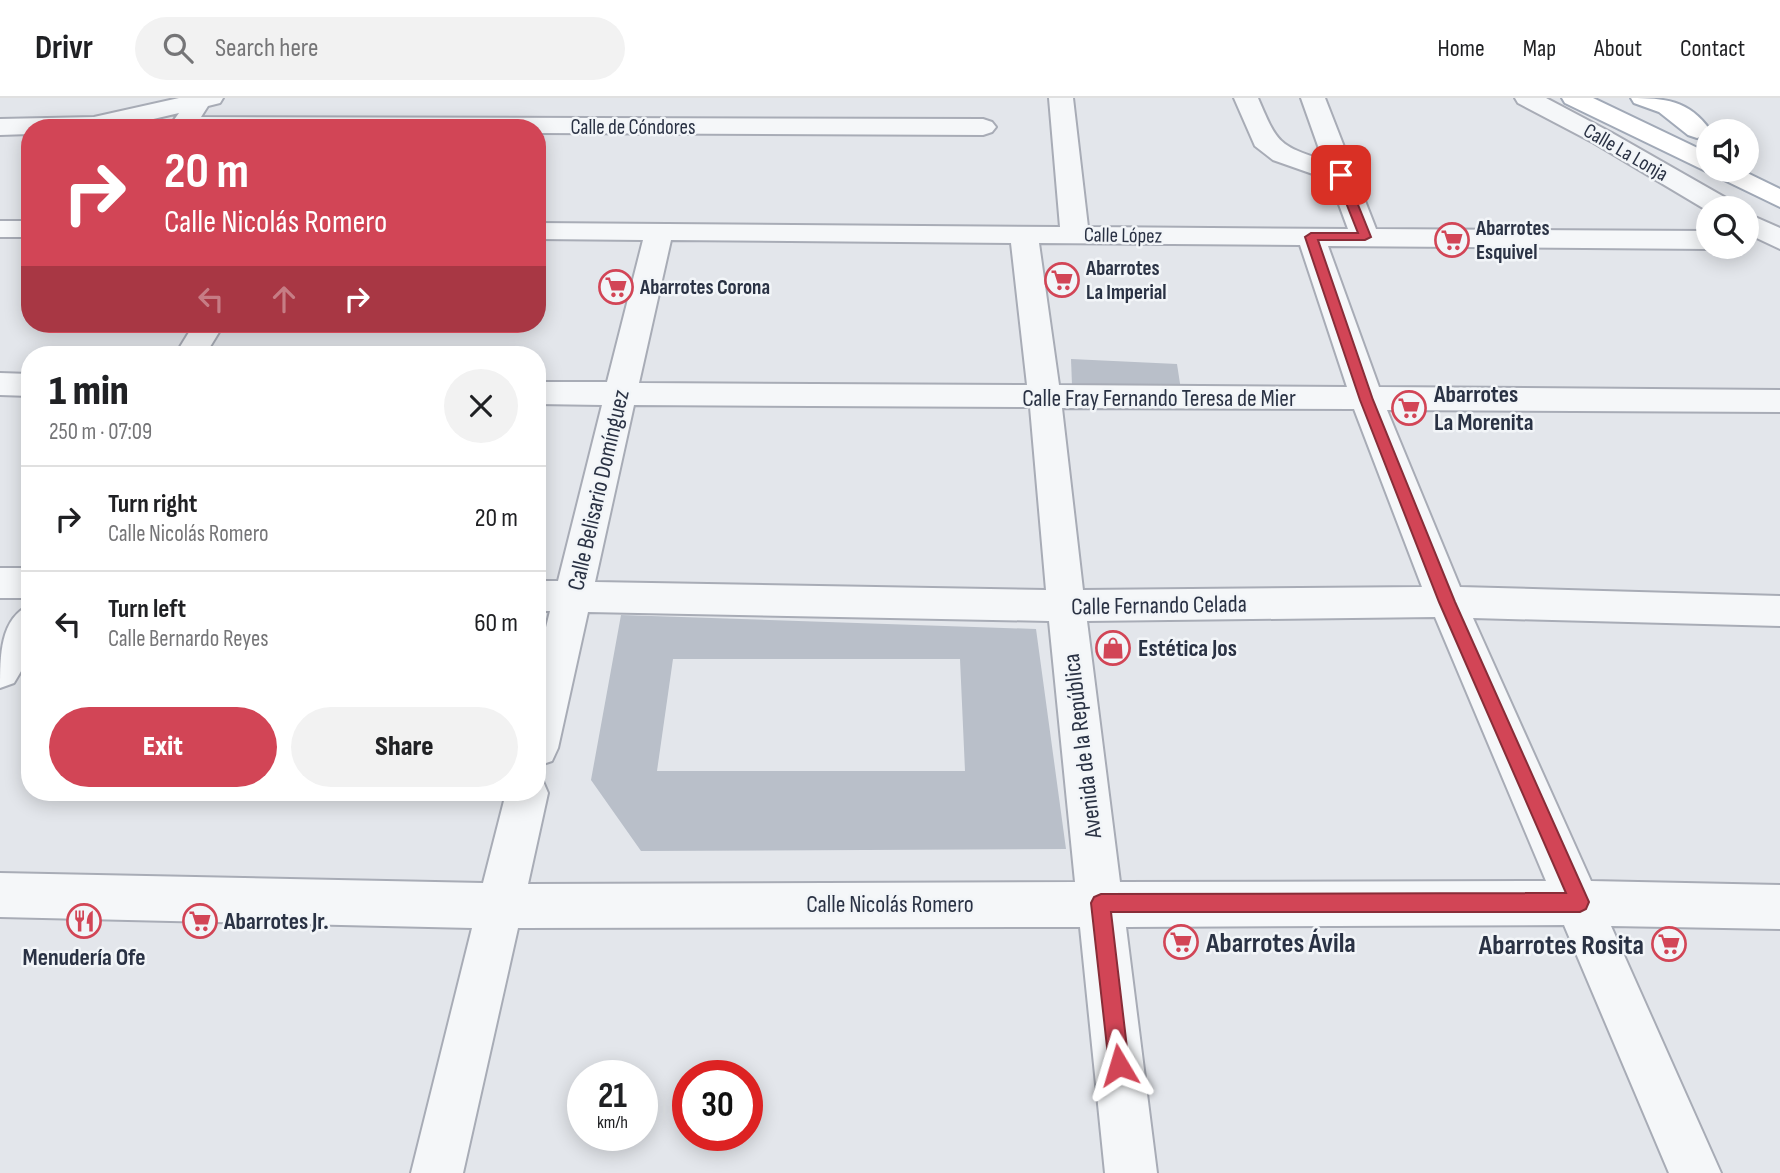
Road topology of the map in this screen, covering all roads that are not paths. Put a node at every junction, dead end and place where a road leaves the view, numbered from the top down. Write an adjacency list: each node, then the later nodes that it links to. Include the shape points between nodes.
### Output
1 (875, 98): 17 (street)
2 (1061, 98): 31 (street)
3 (1246, 98): 22 (street, via 1264,141 1282,155)
4 (1313, 98): 22 (street)
5 (1527, 98): 24 (street, Calle La Lonja)
6 (1574, 98): 19 (main road)
7 (1614, 98): 18 (main road)
8 (1643, 98): 16 (main road, via 1668,107)
9 (206, 99): 10 (street); 11 (street, Calle de Cóndores)
10 (120, 119)
11 (188, 119)
12 (0, 127): 13 (street)
13 (21, 127)
14 (546, 127): 17 (street, Calle de Cóndores)
15 (983, 127): 17 (street, Calle de Cóndores)
16 (1696, 127)
17 (874, 128)
18 (1696, 129)
19 (1696, 157)
20 (1759, 162): 21 (main road)
21 (1780, 172)
22 (1341, 175): 34 (street)
23 (1745, 182): 25 (main road)
24 (1702, 196)
25 (1780, 199)
26 (1759, 228): 37 (street)
27 (0, 229): 28 (street)
28 (21, 229)
29 (546, 231): 30 (street, Calle López)
30 (659, 232): 32 (street, Calle López); 41 (street, Calle Belisario Domínguez)
31 (1075, 234): 32 (street, Calle López); 33 (street, Calle López)
32 (1024, 235): 42 (street, Avenida de la República)
33 (1311, 237): 34 (street, Calle López); 43 (street)
34 (1365, 237): 35 (street, Calle López)
35 (1696, 240)
36 (1759, 240): 37 (street)
37 (1780, 240)
38 (0, 384): 39 (street)
39 (21, 385)
40 (546, 393): 41 (street, Calle Fray Fernando Teresa de Mier)
41 (621, 395): 42 (street, Calle Fray Fernando Teresa de Mier); 47 (street, Calle Belisario Domínguez)
42 (1045, 397): 43 (street, Calle Fray Fernando Teresa de Mier); 49 (street, Avenida de la República)
43 (1367, 400): 44 (street, Calle Fray Fernando Teresa de Mier); 48 (street)
44 (1780, 401)
45 (0, 583): 46 (street)
46 (21, 583)
47 (555, 597): 49 (street, Calle Fernando Celada); 53 (street, Calle Belisario Domínguez)
48 (1447, 602): 49 (street, Calle Fernando Celada); 50 (street, Calle Fernando Celada); 56 (street)
49 (1066, 606): 57 (street, Avenida de la República)
50 (1780, 611)
51 (21, 636): 52 (street)
52 (0, 671)
53 (546, 672)
54 (525, 801): 58 (street)
55 (0, 895): 58 (street, Calle Nicolás Romero)
56 (1580, 902): 57 (street, Calle Nicolás Romero); 59 (street, Calle Nicolás Romero); 62 (street)
57 (1101, 903): 58 (street, Calle Nicolás Romero); 61 (street, Avenida de la República)
58 (500, 906): 60 (street)
59 (1780, 907)
60 (437, 1173)
61 (1131, 1173)
62 (1695, 1173)

